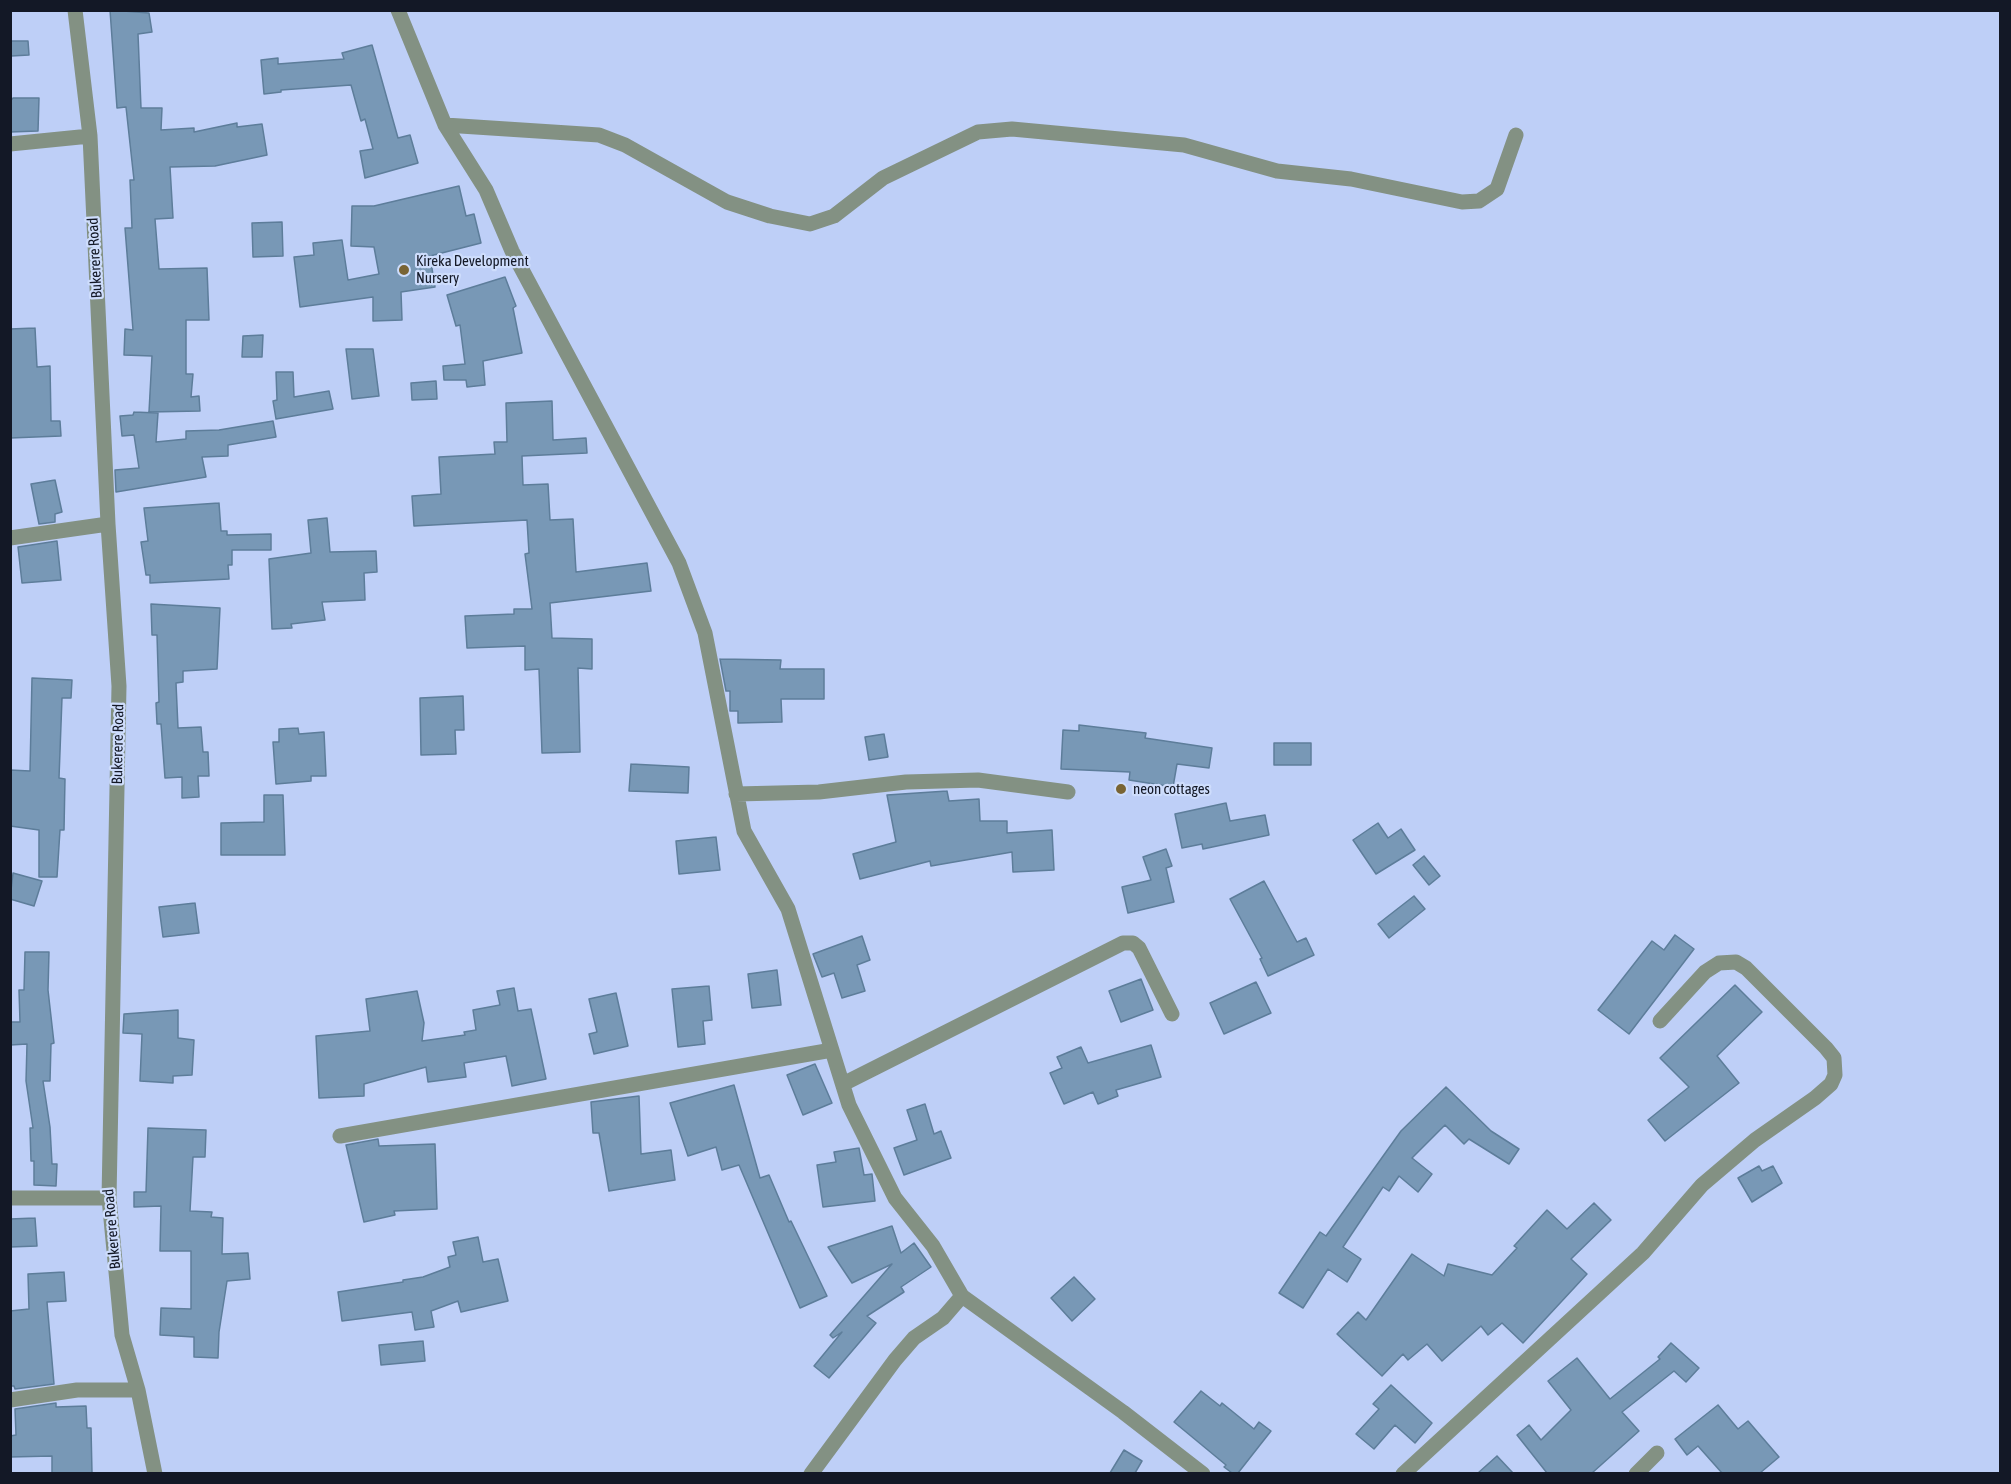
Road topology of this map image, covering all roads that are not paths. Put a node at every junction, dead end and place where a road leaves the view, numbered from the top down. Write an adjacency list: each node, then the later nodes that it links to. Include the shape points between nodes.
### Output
1 (75, 10): 5 (street, Bukerere Road)
2 (398, 10): 3 (street)
3 (445, 125): 4 (street, via 599,135 625,145 727,202 810,224 834,216 883,178 978,132 1012,129 1184,145 1277,171 1351,179 1462,202 1479,201 1497,189); 10 (street, via 486,190 512,251 679,563 705,633)
4 (1516, 135)
5 (90, 136): 6 (street); 7 (street, Bukerere Road)
6 (10, 144)
7 (108, 524): 8 (street); 17 (street, Bukerere Road, via 119,686)
8 (10, 538)
9 (1068, 792): 10 (street, via 978,780)
10 (736, 794): 13 (street, via 744,831 788,909)
11 (1172, 1014): 14 (street, via 1138,948 1133,943 1123,943)
12 (1660, 1021): 25 (street, via 1705,972 1719,963 1736,962 1826,1048 1834,1058 1835,1075 1815,1098 1755,1140 1702,1185 1643,1253)
13 (832, 1050): 14 (street); 15 (street)
14 (843, 1083): 18 (street, via 868,1148 895,1198 933,1246)
15 (340, 1136)
16 (10, 1198): 17 (street)
17 (109, 1198): 19 (street, Bukerere Road, via 122,1335)
18 (962, 1296): 23 (street, via 895,1360); 24 (street)
19 (138, 1390): 20 (street, via 77,1390); 22 (street, Bukerere Road)
20 (10, 1400)
21 (1657, 1453): 26 (street)
22 (155, 1473)
23 (811, 1473)
24 (1203, 1473)
25 (1403, 1473)
26 (1636, 1473)

